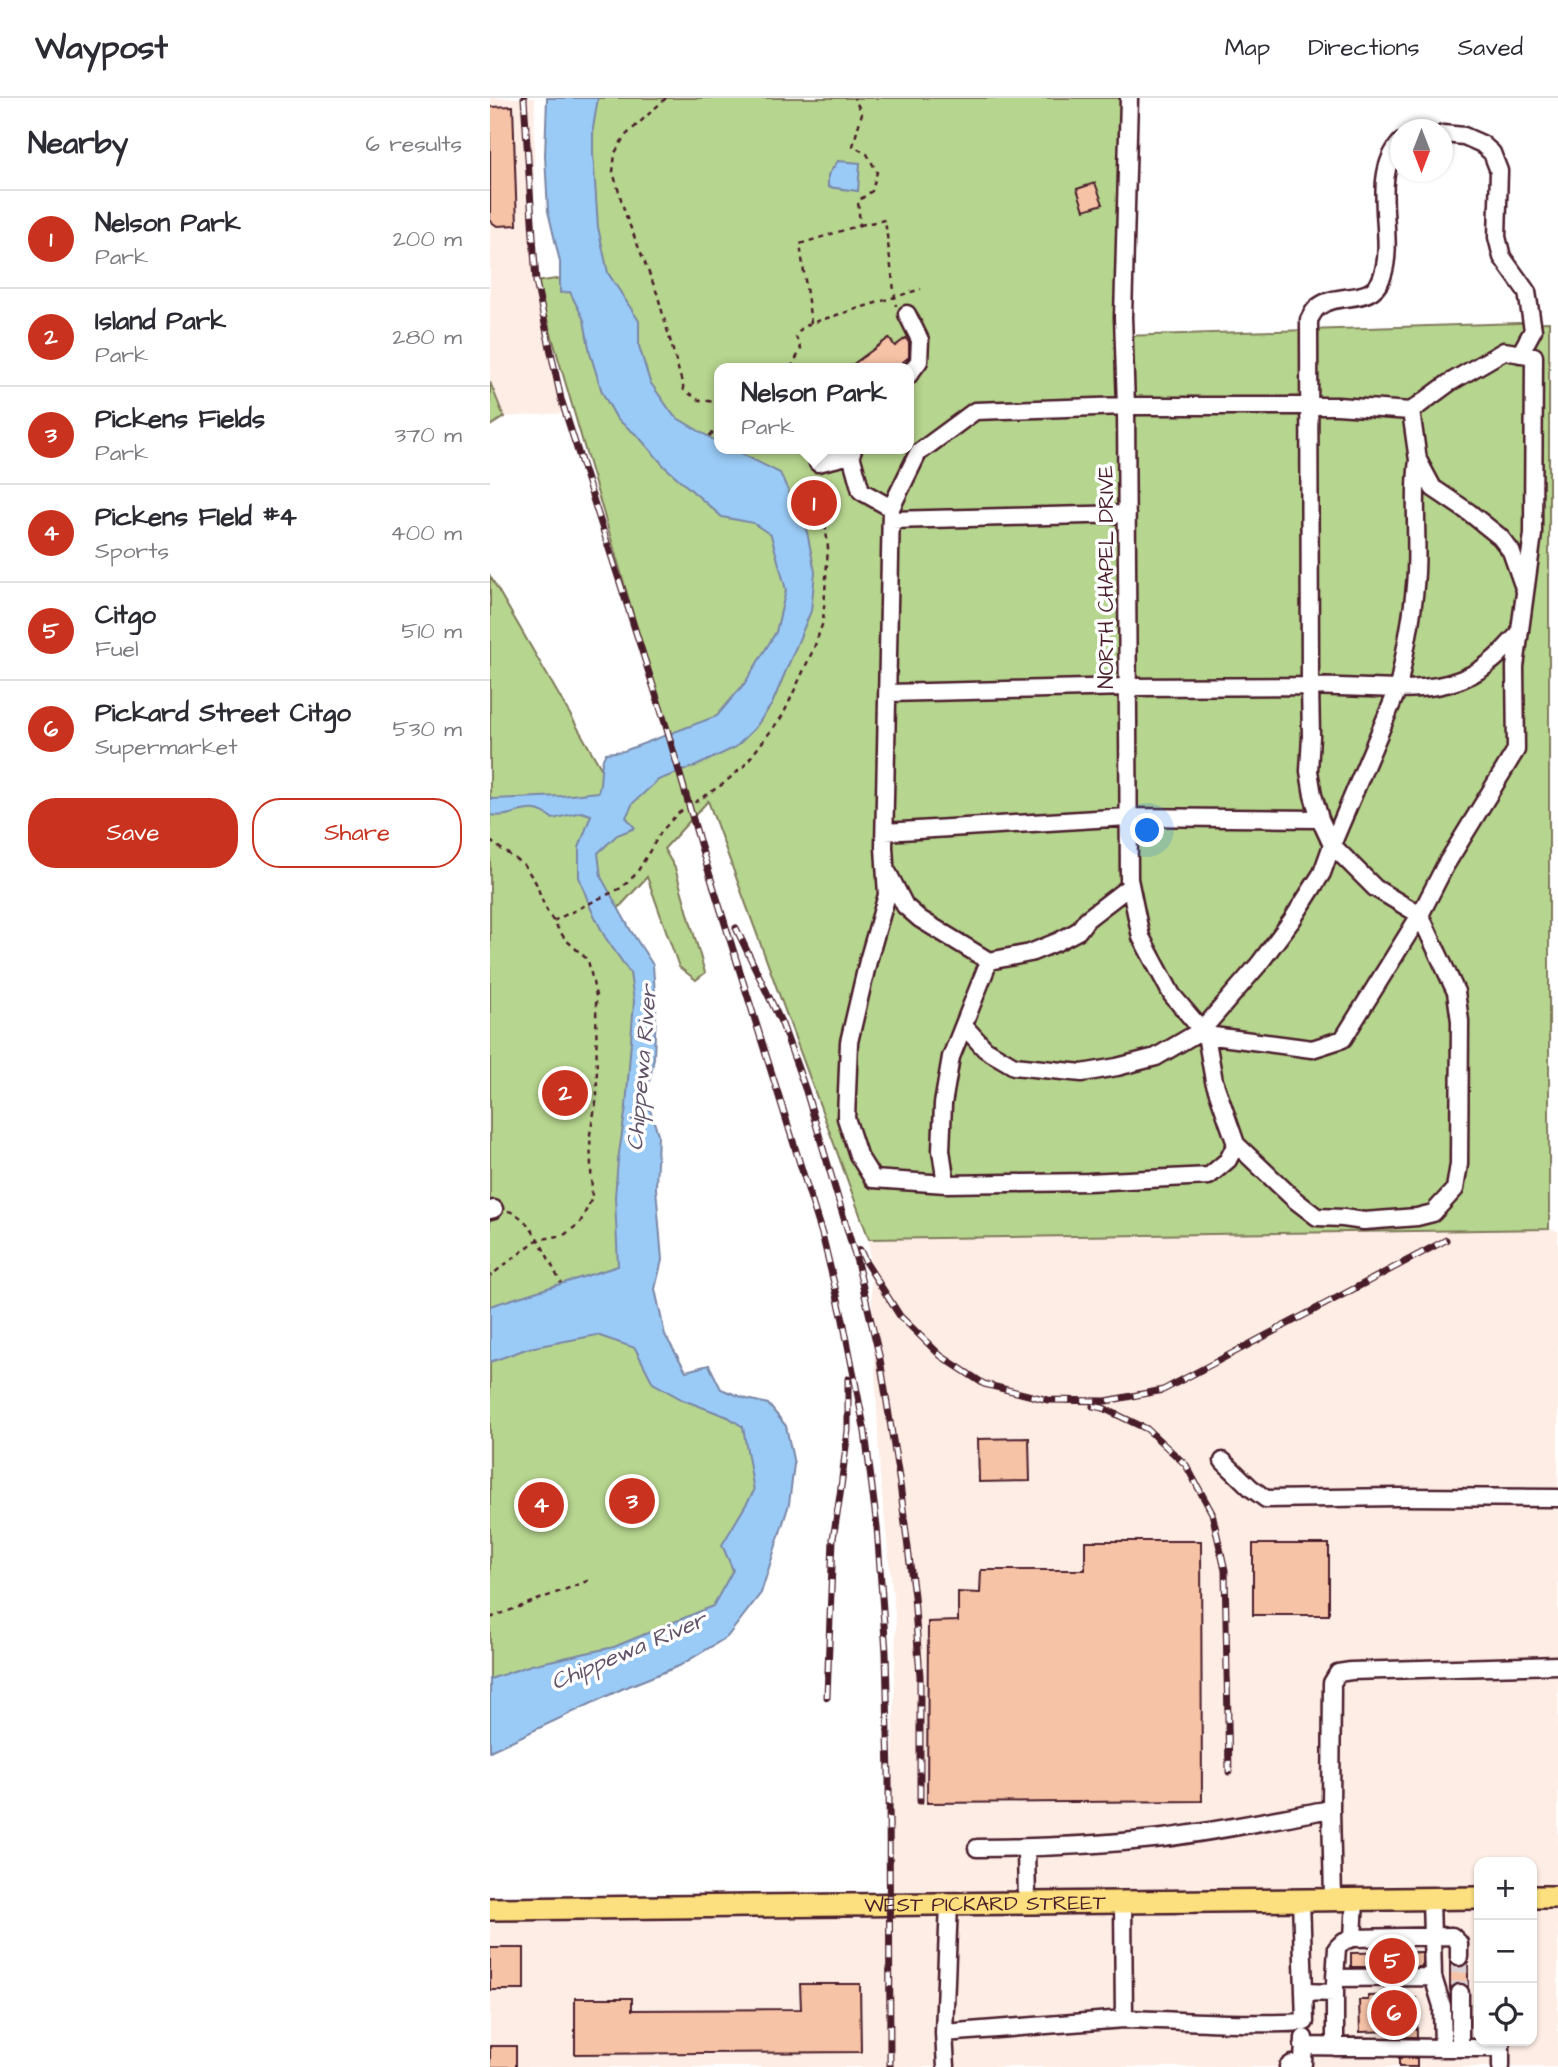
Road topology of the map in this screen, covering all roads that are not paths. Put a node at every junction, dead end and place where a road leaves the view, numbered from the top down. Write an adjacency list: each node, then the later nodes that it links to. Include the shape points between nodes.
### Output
1 (1129, 98): 7 (lane, NORTH CHAPEL DRIVE, via 1123,317)
2 (1453, 134): 5 (lane, via 1482,144 1492,153 1499,171 1497,237 1502,257 1527,292 1533,330)
3 (1390, 158): 8 (lane, via 1385,169 1382,278 1376,289 1363,296 1333,299 1316,308 1309,320)
4 (901, 310): 6 (lane, via 920,340)
5 (1520, 354): 9 (lane, via 1504,351); 16 (lane, via 1534,356 1533,534)
6 (914, 368)
7 (1126, 406): 8 (lane); 14 (lane, via 975,411 918,453); 15 (lane, NORTH CHAPEL DRIVE)
8 (1309, 406): 9 (lane); 18 (lane)
9 (1410, 411): 12 (lane)
10 (846, 454): 13 (lane)
11 (852, 454): 14 (lane, via 861,491)
12 (1418, 460): 16 (lane, via 1433,488 1500,537 1511,551); 20 (lane, via 1416,573)
13 (818, 463)
14 (891, 514): 15 (lane); 21 (lane)
15 (1127, 514): 19 (lane, NORTH CHAPEL DRIVE)
16 (1525, 592): 17 (lane)
17 (1519, 634): 20 (lane, via 1471,677 1432,688); 28 (lane, via 1516,750)
18 (1310, 686): 19 (lane); 20 (lane); 23 (lane, via 1309,771)
19 (1128, 687): 21 (lane); 22 (lane, NORTH CHAPEL DRIVE)
20 (1398, 689): 25 (lane)
21 (889, 693): 24 (lane)
22 (1128, 817): 23 (lane); 24 (lane); 27 (lane, NORTH CHAPEL DRIVE)
23 (1320, 819): 25 (lane)
24 (885, 832): 26 (lane)
25 (1332, 845): 28 (lane, via 1375,888); 31 (lane, via 1322,873 1292,920)
26 (885, 868): 29 (lane, via 905,906); 33 (lane, via 887,895 849,1042 846,1118 858,1155 873,1179)
27 (1130, 886): 29 (lane, via 1078,931 1020,955); 31 (lane, NORTH CHAPEL DRIVE, via 1141,937 1172,995)
28 (1420, 915): 31 (lane, via 1343,1039 1312,1049); 32 (lane, via 1456,992 1460,1021 1455,1189 1433,1213 1417,1217 1364,1221 1317,1217)
29 (989, 961): 30 (lane)
30 (964, 1026): 31 (lane, via 985,1049 1014,1066 1082,1073 1156,1057); 33 (lane, via 951,1057 943,1104 941,1150)
31 (1204, 1032): 32 (lane, via 1214,1082)
32 (1236, 1144): 33 (lane, via 1228,1160 1209,1177)
33 (946, 1184)
34 (1223, 1461): 35 (lane, via 1266,1499)
35 (1558, 1498)
36 (1558, 1665): 37 (lane, via 1338,1673 1332,1683)
37 (1331, 1809): 39 (lane, via 1164,1838); 45 (lane)
38 (976, 1848): 39 (lane)
39 (1026, 1848): 49 (lane)
40 (1537, 1897): 41 (main road)
41 (1558, 1897)
42 (1431, 1898): 43 (main road, WEST PICKARD STREET); 46 (main road, WEST PICKARD STREET); 51 (lane)
43 (1474, 1898)
44 (1301, 1899): 45 (main road, WEST PICKARD STREET); 47 (main road, WEST PICKARD STREET); 56 (lane)
45 (1333, 1899): 46 (main road, WEST PICKARD STREET)
46 (1355, 1899): 52 (lane)
47 (1124, 1902): 49 (main road, WEST PICKARD STREET); 58 (lane)
48 (949, 1903): 49 (main road, WEST PICKARD STREET); 50 (main road, WEST PICKARD STREET); 60 (lane)
49 (1027, 1903)
50 (490, 1909)
51 (1432, 1936): 52 (lane); 53 (lane, via 1451,1936 1459,1943); 54 (lane)
52 (1353, 1938): 55 (lane, via 1337,1948)
53 (1460, 1957)
54 (1433, 1978): 55 (lane); 65 (lane, via 1442,2006)
55 (1335, 1985): 56 (lane); 62 (lane)
56 (1304, 1992): 59 (lane)
57 (1460, 1993): 66 (lane)
58 (1124, 2019): 59 (lane, via 1259,2025); 60 (lane)
59 (1305, 2022): 61 (lane)
60 (944, 2033): 68 (lane)
61 (1303, 2046): 62 (lane); 67 (lane)
62 (1335, 2046): 65 (lane)
63 (1480, 2046): 66 (lane)
64 (1501, 2046): 69 (lane)
65 (1443, 2048): 66 (lane)
66 (1460, 2048)
67 (1300, 2066)
68 (946, 2067)
69 (1501, 2067)

